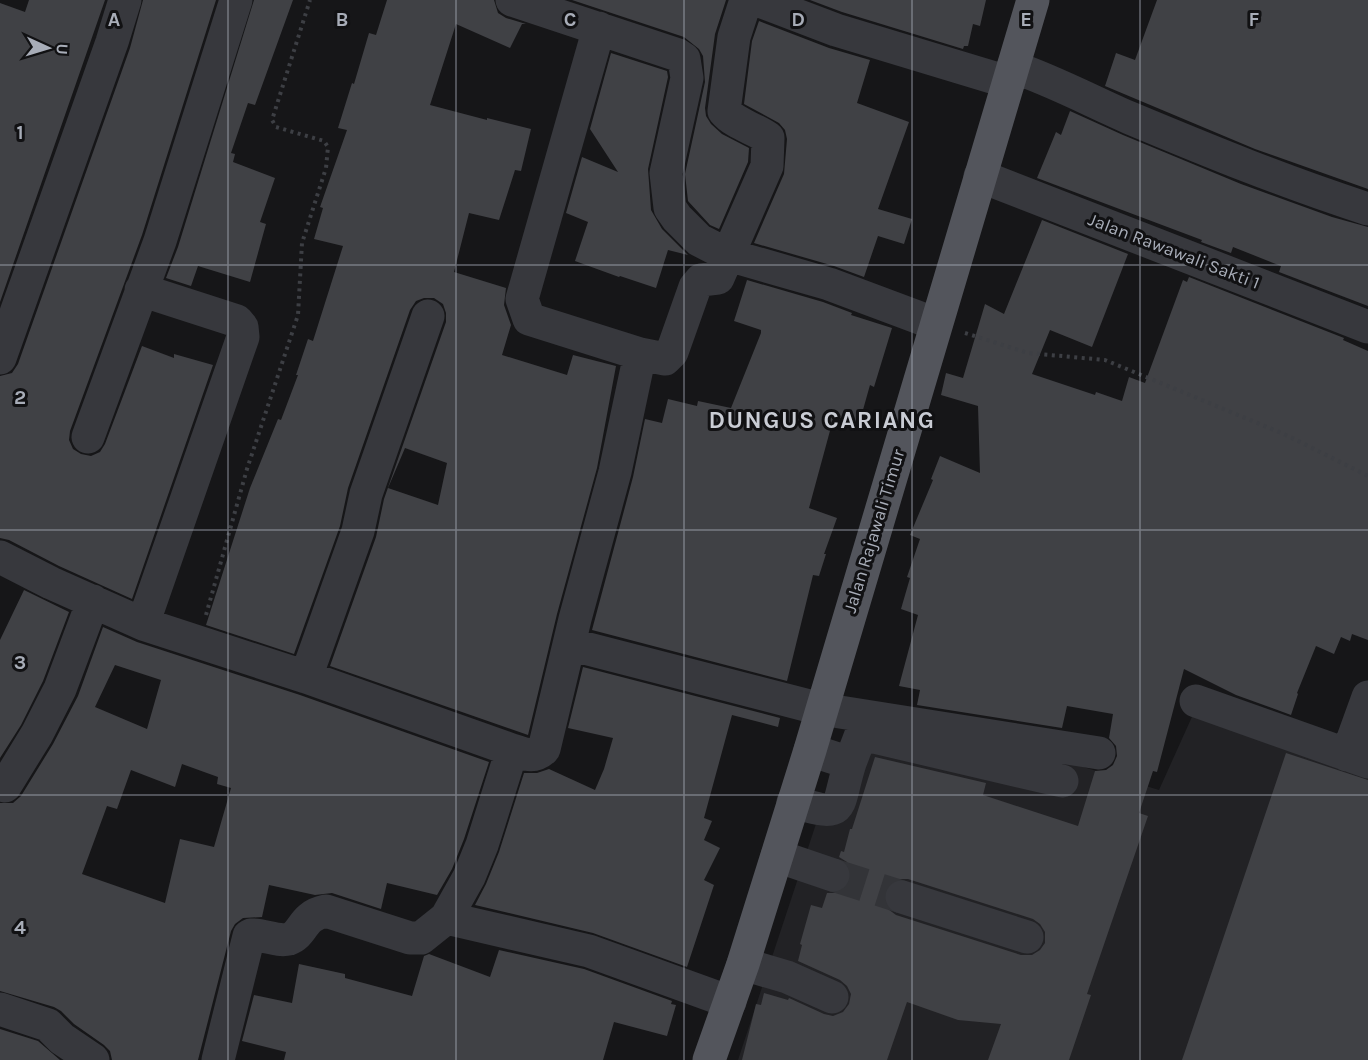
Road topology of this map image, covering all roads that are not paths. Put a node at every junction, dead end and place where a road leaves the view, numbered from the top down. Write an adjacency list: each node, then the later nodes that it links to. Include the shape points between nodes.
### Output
1 (125, 0): 17 (street)
2 (236, 0): 12 (street)
3 (746, 0): 11 (street, via 734,37 724,111 768,138 767,165)
4 (757, 0): 8 (street, via 836,30)
5 (1033, 0): 8 (main road, Jalan Rajawali Timur)
6 (528, 2): 7 (street)
7 (599, 28): 11 (street, via 684,59 687,78 666,173 670,208 699,240); 16 (street, via 522,299 529,319)
8 (1011, 75): 9 (main road, Jalan Rajawali Timur); 10 (street, via 1048,79 1127,117 1294,185)
9 (980, 176): 14 (main road, Jalan Rajawali Timur); 15 (street, Jalan Rawawali Sakti 1)
10 (1368, 209)
11 (728, 255): 14 (street, via 829,284); 16 (street, via 718,278 701,279 695,287 669,356 665,359)
12 (141, 290): 18 (street); 21 (street, via 237,321 243,337)
13 (428, 316): 23 (street)
14 (936, 324): 26 (main road, Jalan Rajawali Timur)
15 (1368, 327)
16 (640, 354): 22 (street, via 615,472)
17 (0, 357)
18 (88, 436)
19 (0, 557): 20 (street)
20 (93, 601): 21 (street); 32 (street, via 60,689)
21 (143, 624): 23 (street)
22 (569, 644): 26 (street); 28 (street, via 544,749 532,756)
23 (306, 676): 28 (street)
24 (1368, 697): 30 (street)
25 (1196, 701): 30 (street)
26 (816, 729): 27 (street, via 843,733); 29 (street); 33 (main road, Jalan Rajawali Timur)
27 (856, 748): 31 (street); 33 (street, via 839,805 833,810 821,810)
28 (512, 750): 37 (street, via 470,877)
29 (1100, 753)
30 (1358, 758)
31 (1062, 781)
32 (5, 786)
33 (792, 802): 34 (main road, Jalan Rajawali Timur)
34 (777, 856): 35 (street); 39 (main road, Jalan Rajawali Timur)
35 (832, 875)
36 (902, 897): 38 (street)
37 (446, 918): 41 (street, via 589,951); 44 (street, via 421,938 410,938 326,911 314,913 289,939 249,936)
38 (1027, 938)
39 (743, 964): 40 (street, via 787,977); 41 (main road, Jalan Rajawali Timur)
40 (832, 997)
41 (730, 1002): 45 (main road, Jalan Rajawali Timur)
42 (0, 1009): 43 (street, via 48,1025)
43 (93, 1060)
44 (218, 1060)
45 (709, 1060)

